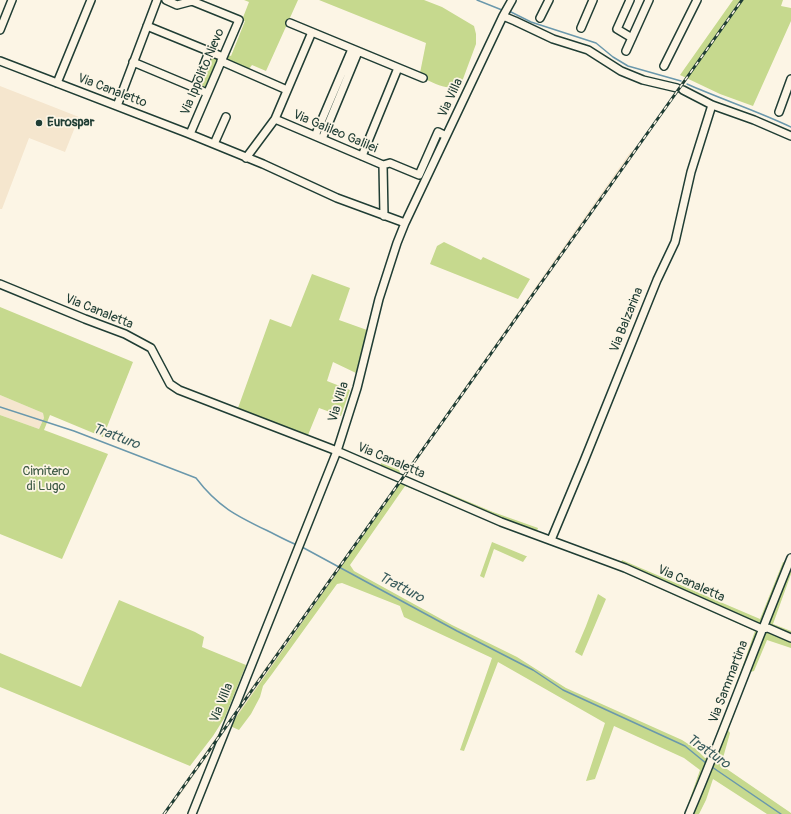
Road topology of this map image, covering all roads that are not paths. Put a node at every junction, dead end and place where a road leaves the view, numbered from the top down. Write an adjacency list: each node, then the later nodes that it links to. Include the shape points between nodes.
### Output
1 (12, 0): 17 (street)
2 (91, 0): 30 (street)
3 (156, 0): 15 (street)
4 (166, 0): 11 (street, via 177,5)
5 (512, 0): 12 (street, Via Villa)
6 (549, 0): 13 (street)
7 (593, 0): 16 (street)
8 (630, 0): 19 (street, via 617,29)
9 (649, 0): 19 (street)
10 (697, 0): 26 (street)
11 (188, 1): 23 (street, Via Ippolito Nievo, via 239,20)
12 (503, 16): 34 (street, via 553,39 588,50 621,71 643,80 680,89); 40 (street, Via Villa)
13 (540, 18)
14 (290, 23): 18 (street)
15 (147, 26): 21 (street); 25 (street)
16 (581, 28)
17 (0, 30)
18 (312, 32): 20 (street); 32 (street)
19 (632, 38): 22 (street)
20 (355, 51): 27 (street); 42 (street)
21 (209, 52): 23 (street); 31 (street)
22 (626, 52)
23 (222, 59): 32 (street); 33 (street, Via Ippolito Nievo)
24 (0, 61): 30 (street, Via Canaletto)
25 (133, 62): 31 (street); 35 (street)
26 (664, 66)
27 (398, 68): 28 (street); 44 (street)
28 (423, 78)
29 (791, 79): 36 (street)
30 (57, 83): 35 (street, Via Canaletto)
31 (194, 87): 33 (street)
32 (287, 90): 38 (street)
33 (207, 93): 39 (street, Via Ippolito Nievo)
34 (712, 105): 41 (street); 51 (street, Via Balzarina, via 691,172 674,242 656,280)
35 (117, 106): 39 (street, Via Canaletto)
36 (779, 112)
37 (226, 117): 43 (street)
38 (275, 119): 42 (street, Via Galileo Galilei); 45 (street, Via Galileo Galilei)
39 (190, 134): 43 (street, Via Canaletto)
40 (446, 136): 46 (street, via 438,132 418,175 390,163); 48 (street, Via Villa)
41 (791, 136)
42 (318, 138): 44 (street, Via Galileo Galilei)
43 (214, 144): 45 (street, Via Canaletto)
44 (362, 156): 46 (street, Via Galileo Galilei)
45 (246, 158): 47 (street, Via Canaletto)
46 (383, 165): 47 (street, Via Galileo Galilei)
47 (384, 216): 48 (street, Via Canaletto)
48 (405, 223): 50 (street, Via Villa, via 379,299)
49 (0, 284): 50 (street, Via Canaletta, via 125,334 151,348 170,384 179,390)
50 (337, 451): 51 (street, Via Canaletta, via 501,522); 55 (street, Via Villa)
51 (551, 540): 53 (street, Via Canaletta, via 625,568)
52 (791, 558): 53 (street, Via Sammartina)
53 (762, 629): 54 (street, Via Canaletta, via 768,628); 56 (street, Via Sammartina)
54 (791, 638)
55 (192, 814)
56 (689, 814)

